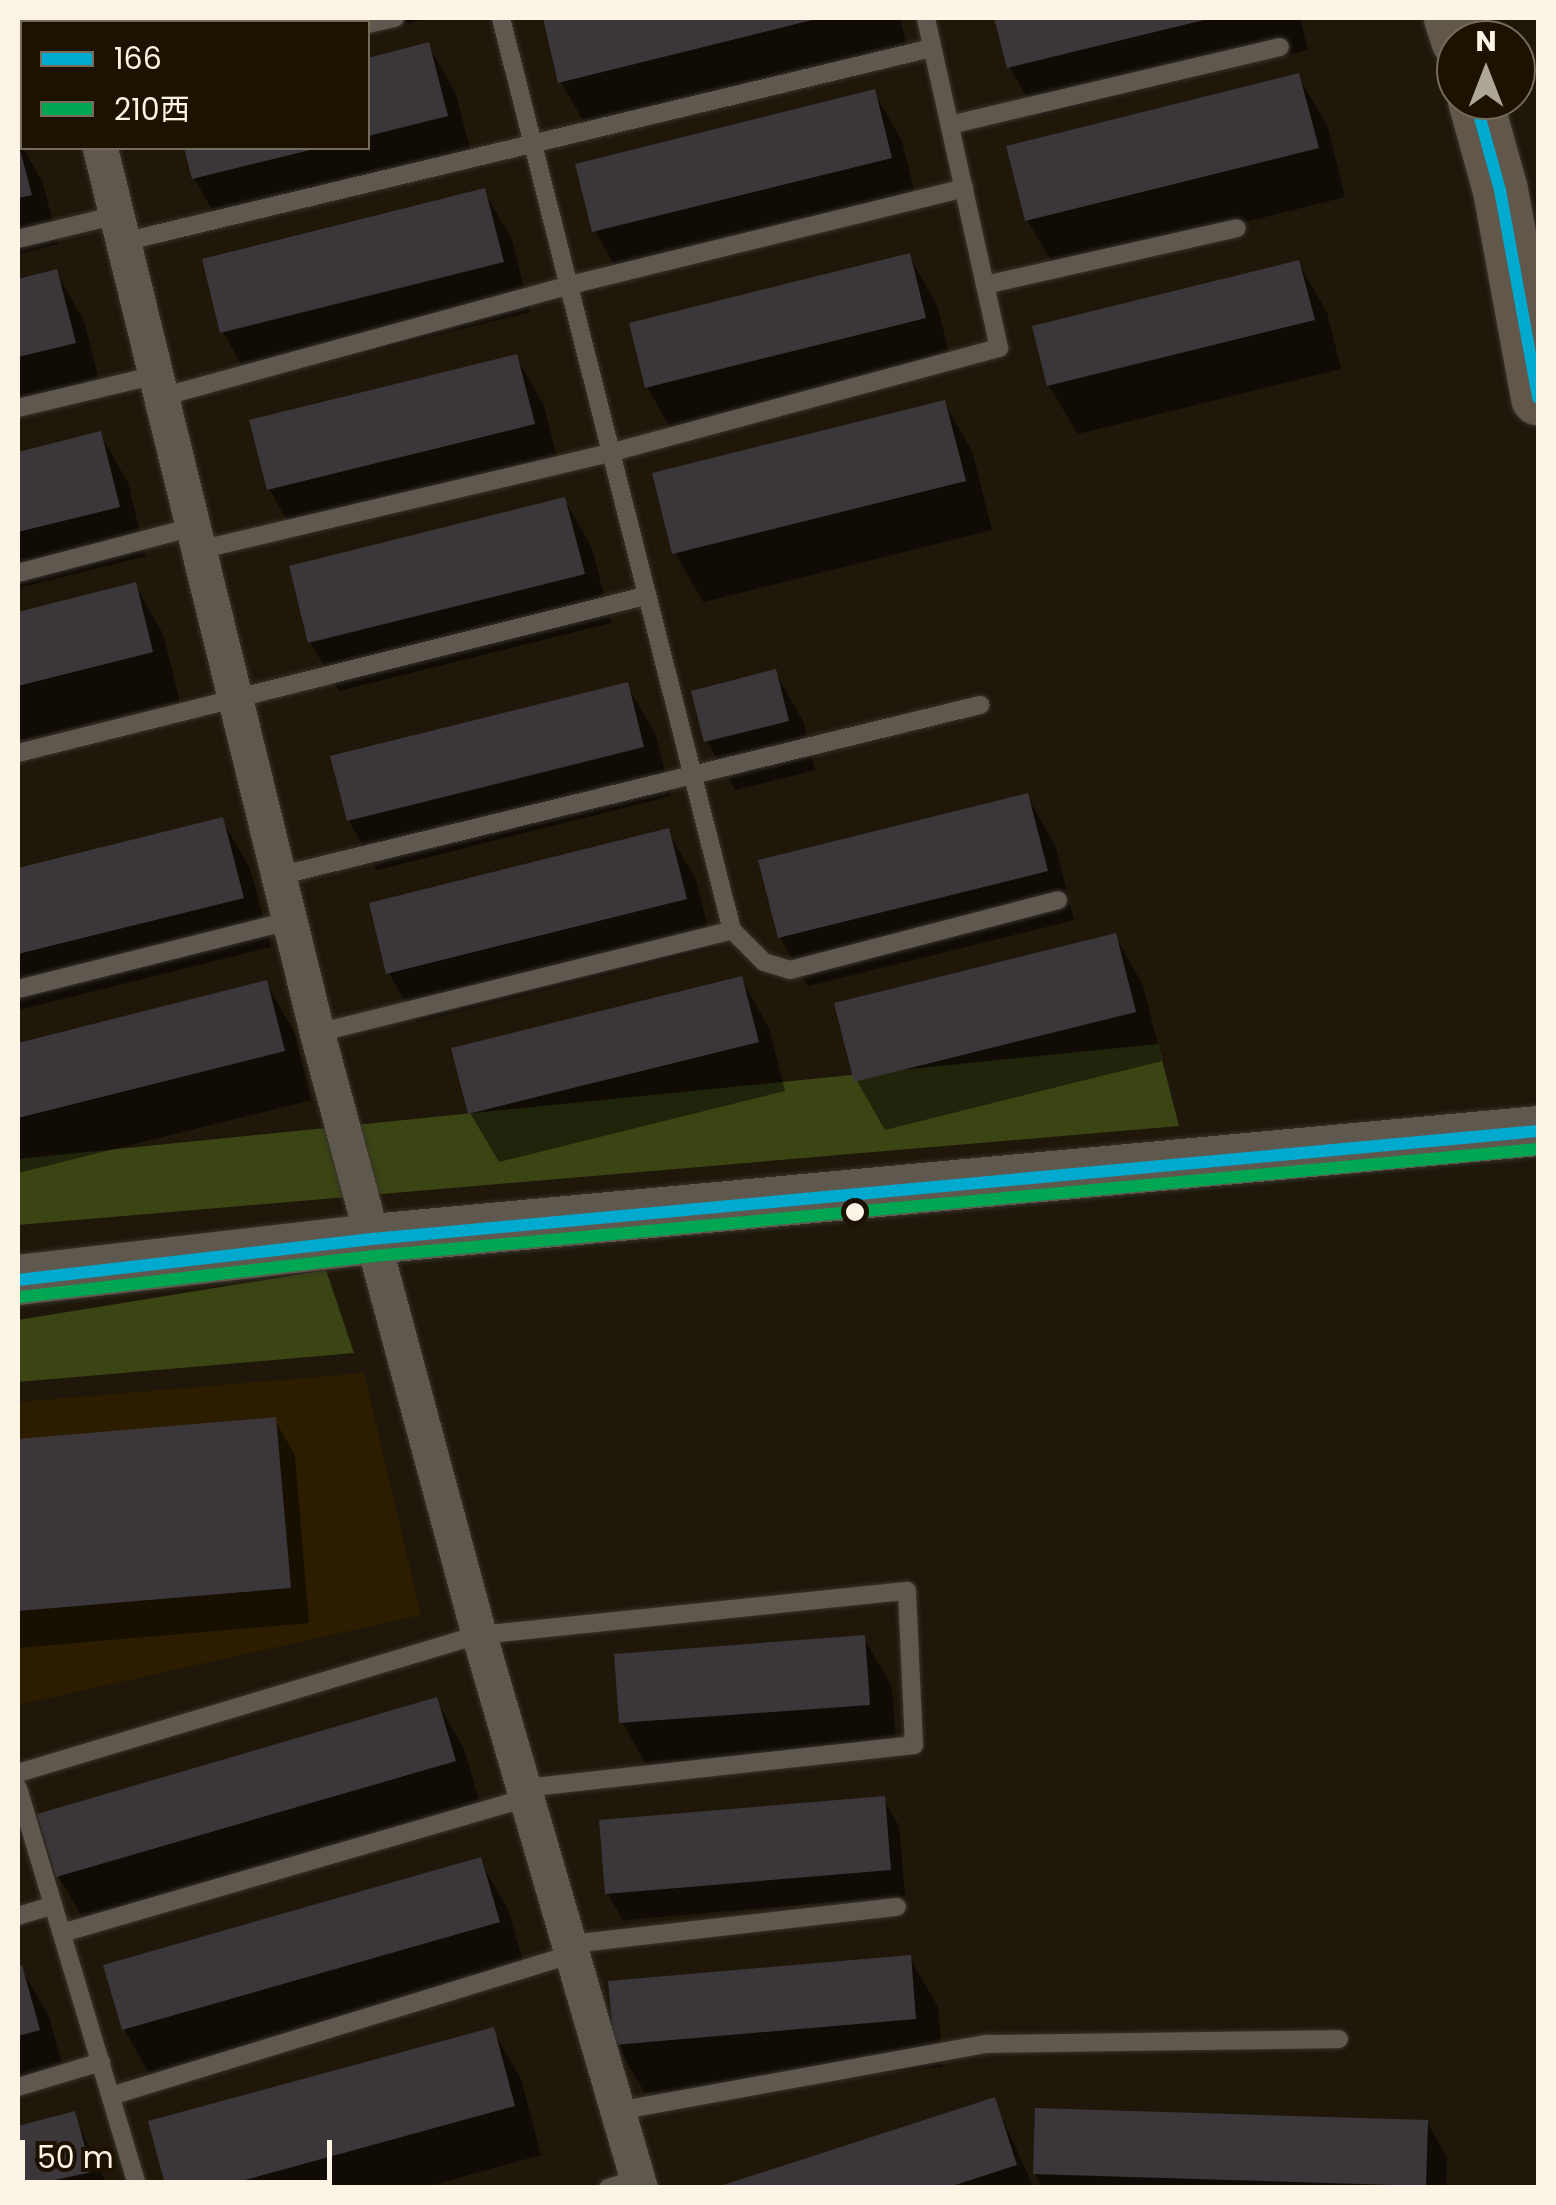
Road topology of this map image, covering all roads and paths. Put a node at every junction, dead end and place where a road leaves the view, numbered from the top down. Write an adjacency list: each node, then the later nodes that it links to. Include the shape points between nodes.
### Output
1 (395, 18): 4 (lane)
2 (502, 18): 9 (lane)
3 (926, 18): 6 (lane)
4 (370, 24)
5 (1280, 47): 8 (lane)
6 (932, 48): 8 (lane); 9 (lane)
7 (1481, 120): 18 (main road)
8 (950, 125): 11 (lane)
9 (534, 143): 13 (lane); 16 (lane)
10 (100, 150): 13 (street)
11 (964, 188): 15 (lane); 16 (lane)
12 (1237, 228): 15 (lane)
13 (120, 229): 14 (lane); 17 (street)
14 (18, 239)
15 (985, 284): 20 (lane, via 999,348)
16 (570, 285): 17 (lane); 20 (lane)
17 (158, 386): 19 (lane); 21 (street)
18 (1538, 398)
19 (18, 408)
20 (613, 452): 21 (lane); 23 (lane)
21 (196, 538): 22 (lane); 24 (street)
22 (18, 573)
23 (645, 596): 24 (lane); 27 (lane)
24 (235, 700): 26 (lane); 28 (street)
25 (980, 705): 27 (lane)
26 (18, 753)
27 (696, 774): 28 (lane); 31 (lane)
28 (278, 876): 30 (street)
29 (1058, 900): 31 (lane, via 790,970 764,962)
30 (290, 921): 32 (lane); 33 (street)
31 (732, 930): 33 (lane)
32 (18, 989)
33 (317, 1034): 35 (street)
34 (1538, 1130): 35 (main road)
35 (372, 1239): 36 (main road); 37 (street)
36 (18, 1280)
37 (479, 1636): 38 (lane); 40 (street); 40 (lane, via 907,1591 914,1745)
38 (18, 1773)
39 (18, 1788): 41 (lane)
40 (526, 1793): 44 (lane); 45 (street)
41 (53, 1905): 43 (lane); 44 (lane)
42 (897, 1907): 45 (lane)
43 (18, 1916)
44 (62, 1934): 47 (lane)
45 (572, 1949): 49 (lane); 50 (street)
46 (1339, 2039): 50 (lane, via 987,2044)
47 (102, 2062): 48 (lane); 49 (lane)
48 (18, 2087)
49 (111, 2096): 52 (lane)
50 (617, 2111): 51 (street)
51 (629, 2185)
52 (138, 2188)

